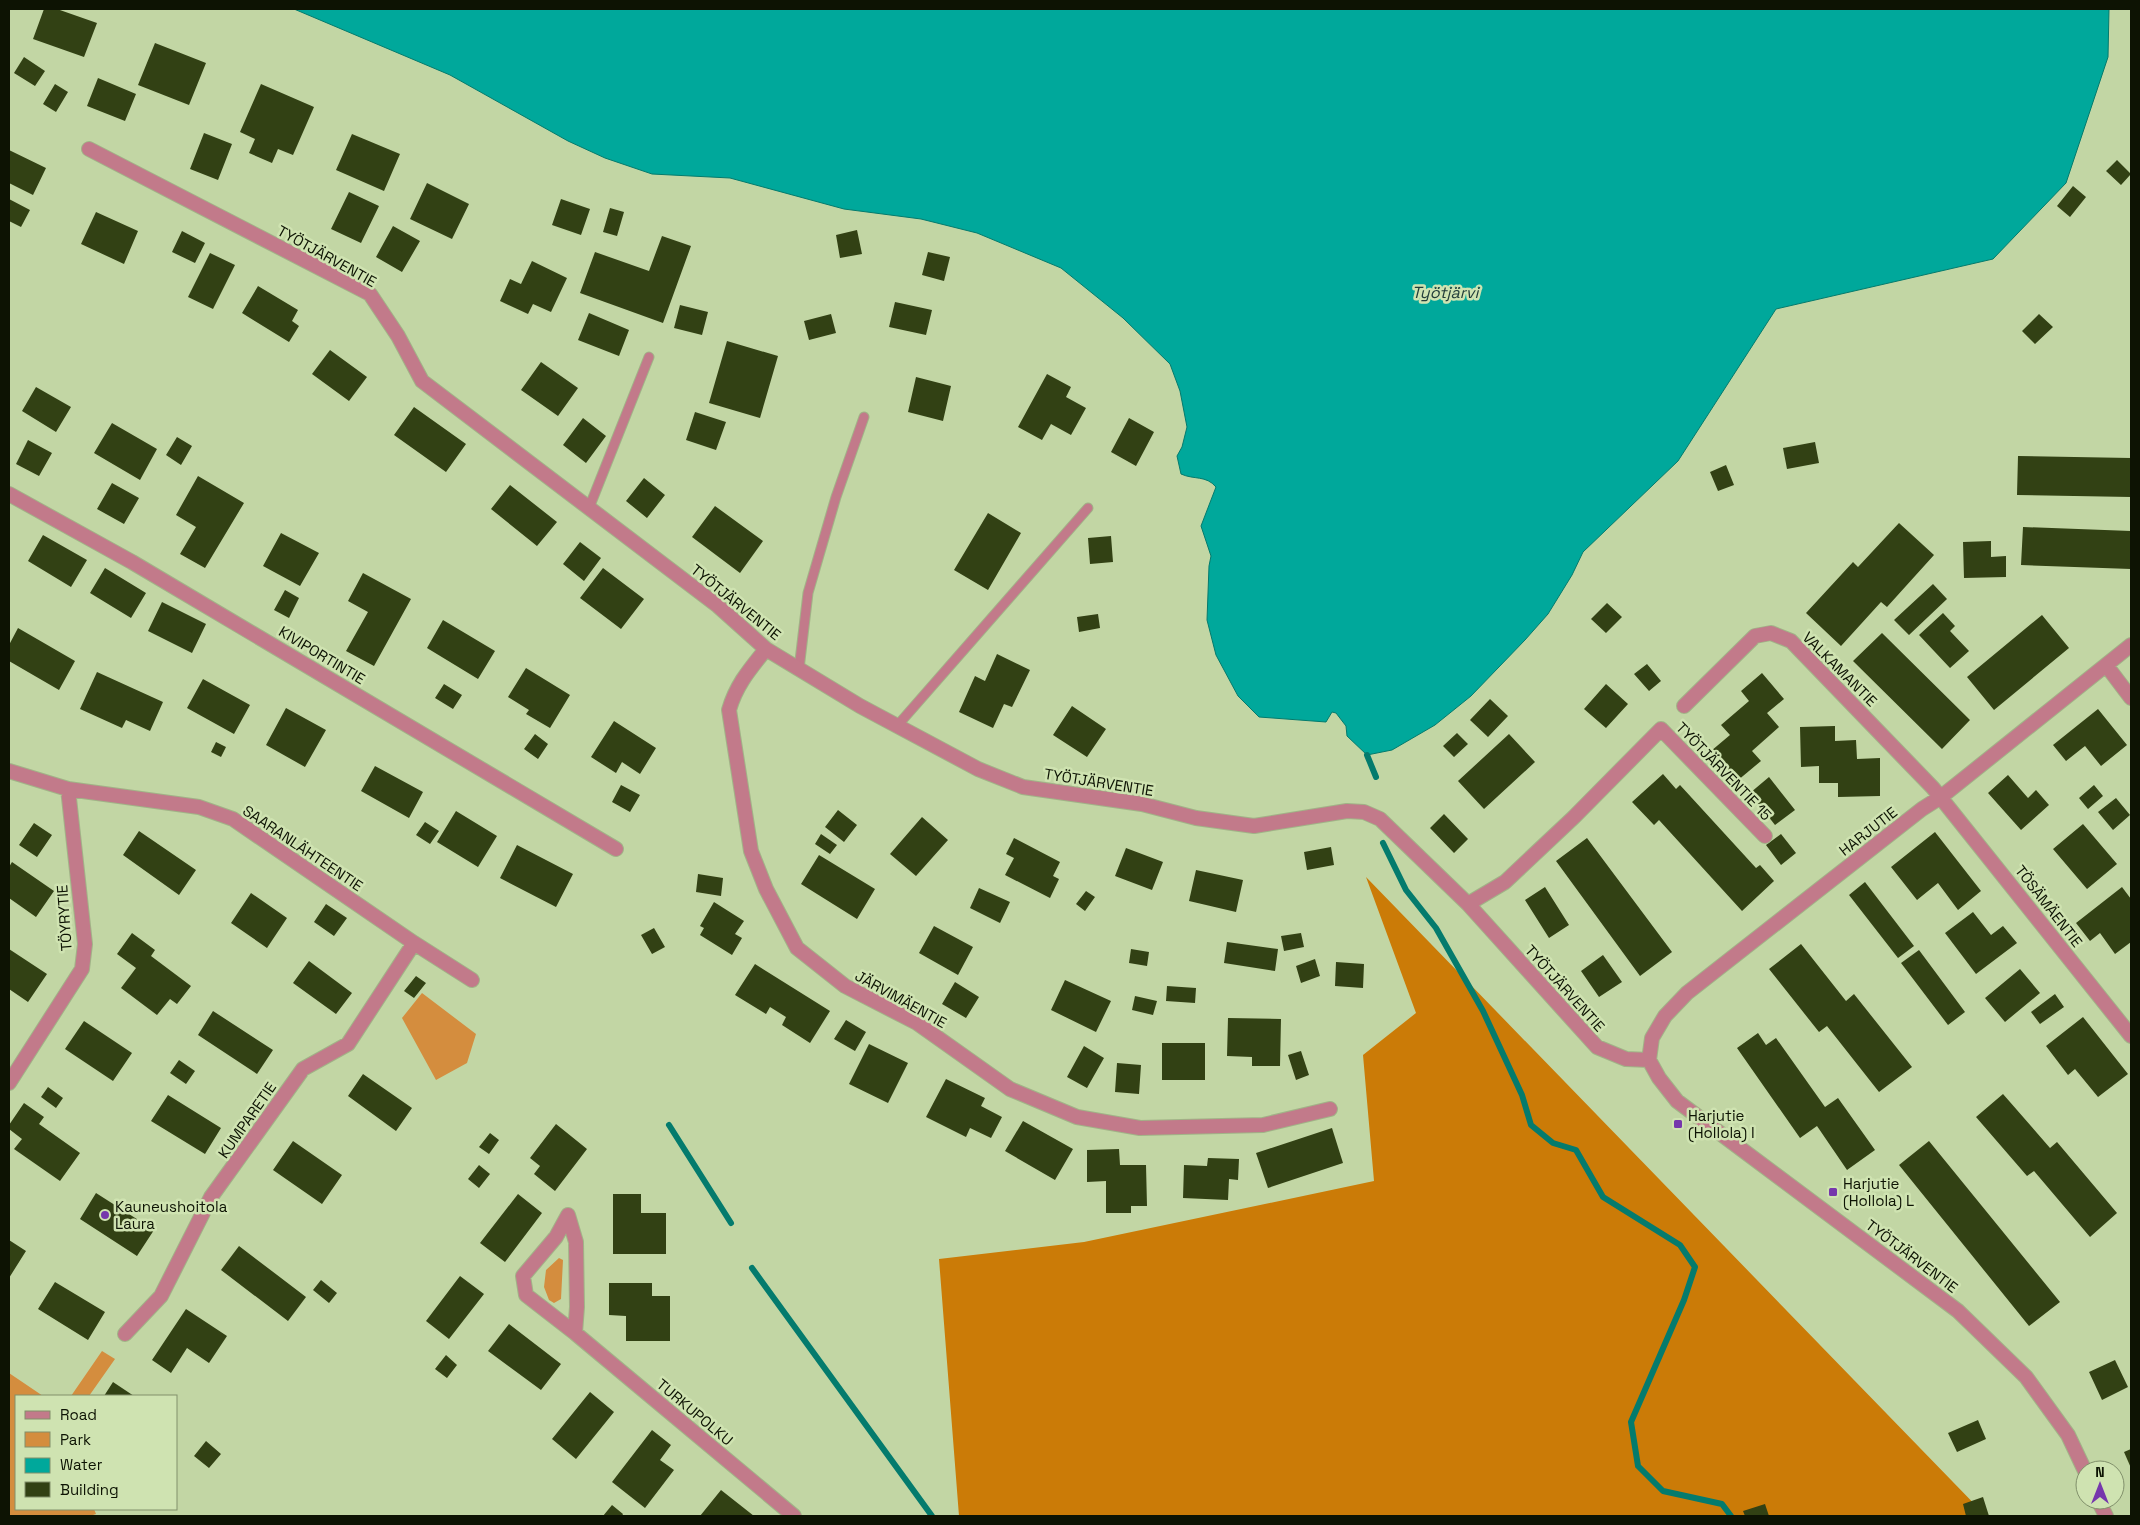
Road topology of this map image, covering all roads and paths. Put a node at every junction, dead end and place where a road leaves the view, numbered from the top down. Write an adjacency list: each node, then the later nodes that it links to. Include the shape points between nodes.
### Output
1 (89, 149): 5 (street, TYÖTJÄRVENTIE, via 370,294 422,381)
2 (649, 357): 5 (lane)
3 (864, 417): 10 (lane, via 808,593)
4 (9, 494): 18 (street, KIVIPORTINTIE, via 148,572)
5 (589, 508): 8 (street, TYÖTJÄRVENTIE, via 718,606)
6 (1088, 508): 13 (lane)
7 (2131, 645): 9 (street, HARJUTIE)
8 (766, 649): 10 (street, TYÖTJÄRVENTIE); 25 (street, JÄRVIMÄENTIE, via 741,680 729,710 751,851 766,889 797,948 845,986 917,1023 1010,1089 1077,1117 1140,1128 1262,1125)
9 (2106, 665): 11 (street); 16 (street, HARJUTIE)
10 (799, 669): 13 (street, TYÖTJÄRVENTIE)
11 (2131, 698)
12 (1684, 706): 16 (street, VALKAMANTIE, via 1755,636 1771,632 1791,641)
13 (897, 726): 19 (street, TYÖTJÄRVENTIE, via 978,769 1023,787 1142,804 1196,818 1254,826 1347,811 1364,812 1380,819)
14 (9, 771): 15 (street, SAARANLÄHTEENTIE)
15 (68, 789): 20 (street, SAARANLÄHTEENTIE, via 199,807 233,819); 24 (street, TÖYRYTIE, via 85,944 82,969)
16 (1941, 797): 22 (street, TÖSÄMÄENTIE); 23 (street, HARJUTIE, via 1687,993 1652,1038)
17 (1765, 836): 19 (street, TYÖTJÄRVENTIE 15, via 1661,729 1505,882)
18 (616, 849)
19 (1468, 904): 23 (street, TYÖTJÄRVENTIE, via 1597,1047 1626,1059)
20 (414, 942): 21 (street, SAARANLÄHTEENTIE); 27 (street, KUMPARETIE, via 348,1044 303,1069 212,1198 161,1296)
21 (472, 980)
22 (2131, 1036)
23 (1649, 1060): 28 (street, TYÖTJÄRVENTIE, via 1677,1101 1958,1311 2026,1377 2068,1435)
24 (9, 1083)
25 (1330, 1109)
26 (575, 1333): 26 (street, TURKUPOLKU, via 576,1242 568,1216 523,1276 526,1295); 29 (street, TURKUPOLKU)
27 (125, 1334)
28 (2079, 1460)
29 (794, 1516)

